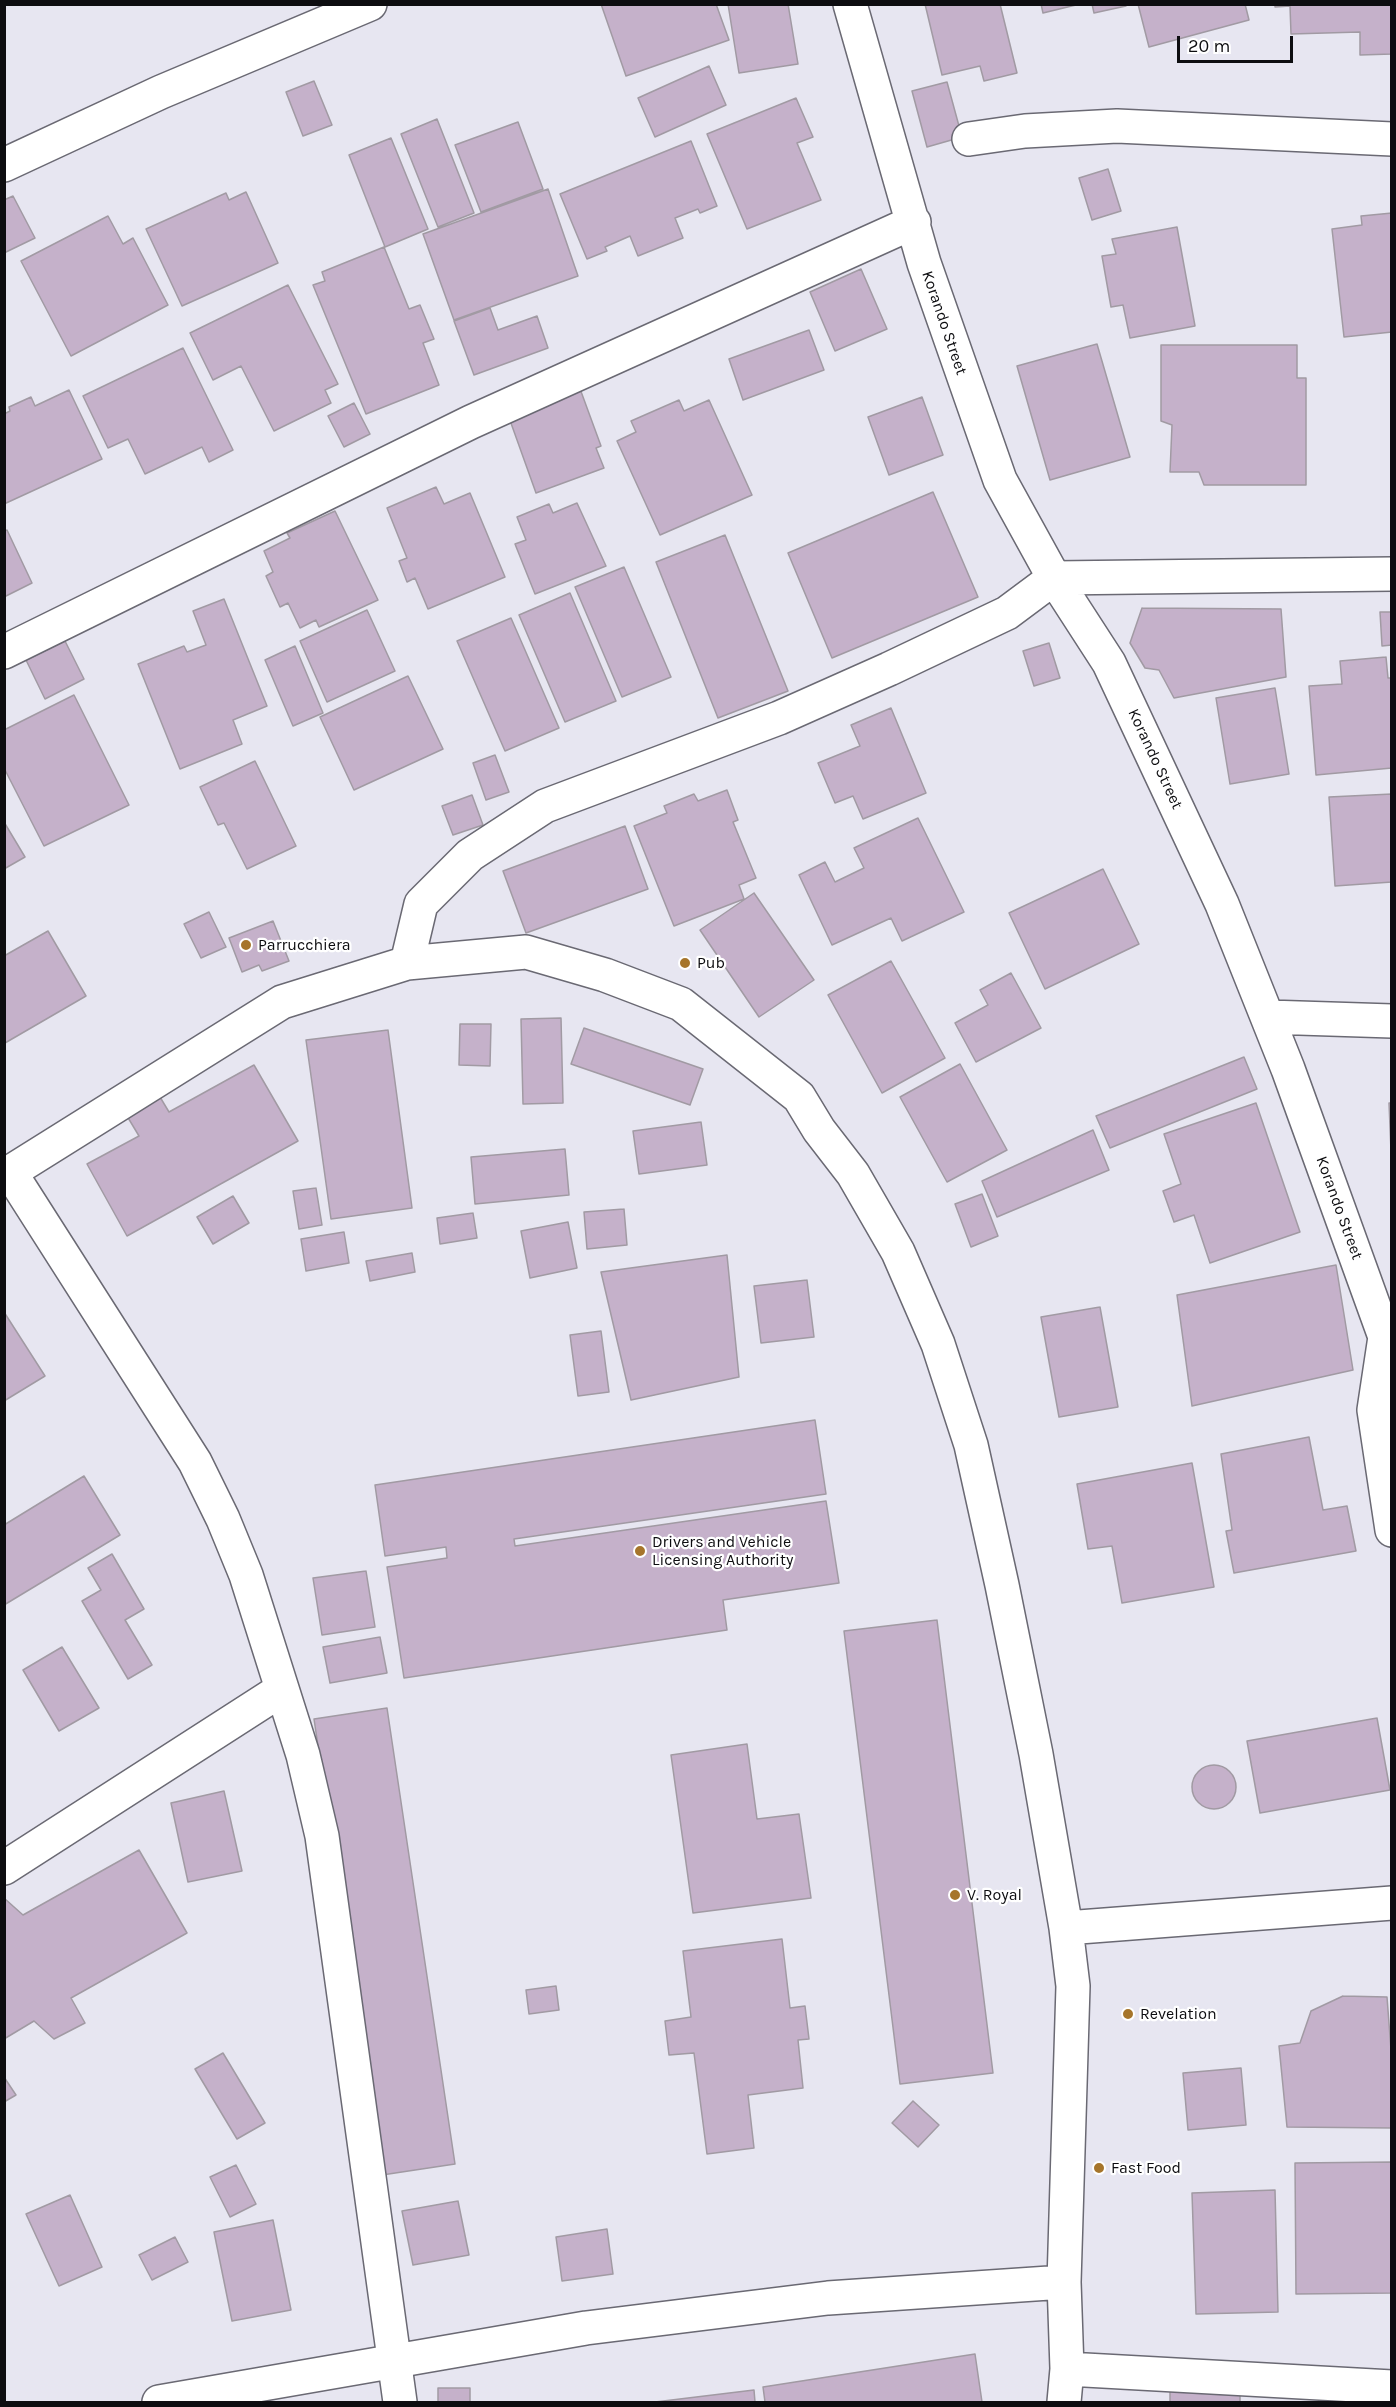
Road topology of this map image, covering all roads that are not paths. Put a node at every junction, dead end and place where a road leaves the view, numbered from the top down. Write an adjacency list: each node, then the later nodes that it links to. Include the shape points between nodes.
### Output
1 (370, 4): 5 (street, via 161,92)
2 (850, 4): 6 (street, Korando Street)
3 (1392, 138): 4 (street, via 1118,126 1025,131)
4 (969, 139)
5 (4, 165)
6 (914, 222): 8 (street, Korando Street, via 924,263 1000,480); 9 (street, via 471,422)
7 (1392, 574): 8 (street)
8 (1054, 578): 10 (street, via 1007,613 889,669 779,718 545,806 470,855 421,904); 11 (street, Korando Street, via 1109,663 1222,904)
9 (4, 652)
10 (406, 963): 13 (street, via 282,1002); 19 (street, via 526,952 605,975 681,1004 799,1097 853,1174 898,1252 938,1344 971,1445 1036,1754)
11 (1268, 1017): 12 (street); 14 (street, Korando Street, via 1385,1337)
12 (1392, 1021)
13 (8, 1174): 16 (street, via 195,1462 246,1575)
14 (1383, 1410): 15 (street, Korando Street)
15 (1392, 1530)
16 (281, 1690): 17 (street); 21 (street, via 303,1755 322,1836)
17 (4, 1868)
18 (1392, 1903): 19 (street)
19 (1066, 1928): 20 (street, via 1073,1986)
20 (1064, 2282): 21 (street, via 828,2298 586,2328); 22 (street)
21 (394, 2361): 24 (street); 25 (street)
22 (1067, 2369): 23 (street); 26 (street)
23 (1392, 2386)
24 (159, 2403)
25 (400, 2403)
26 (1064, 2403)

